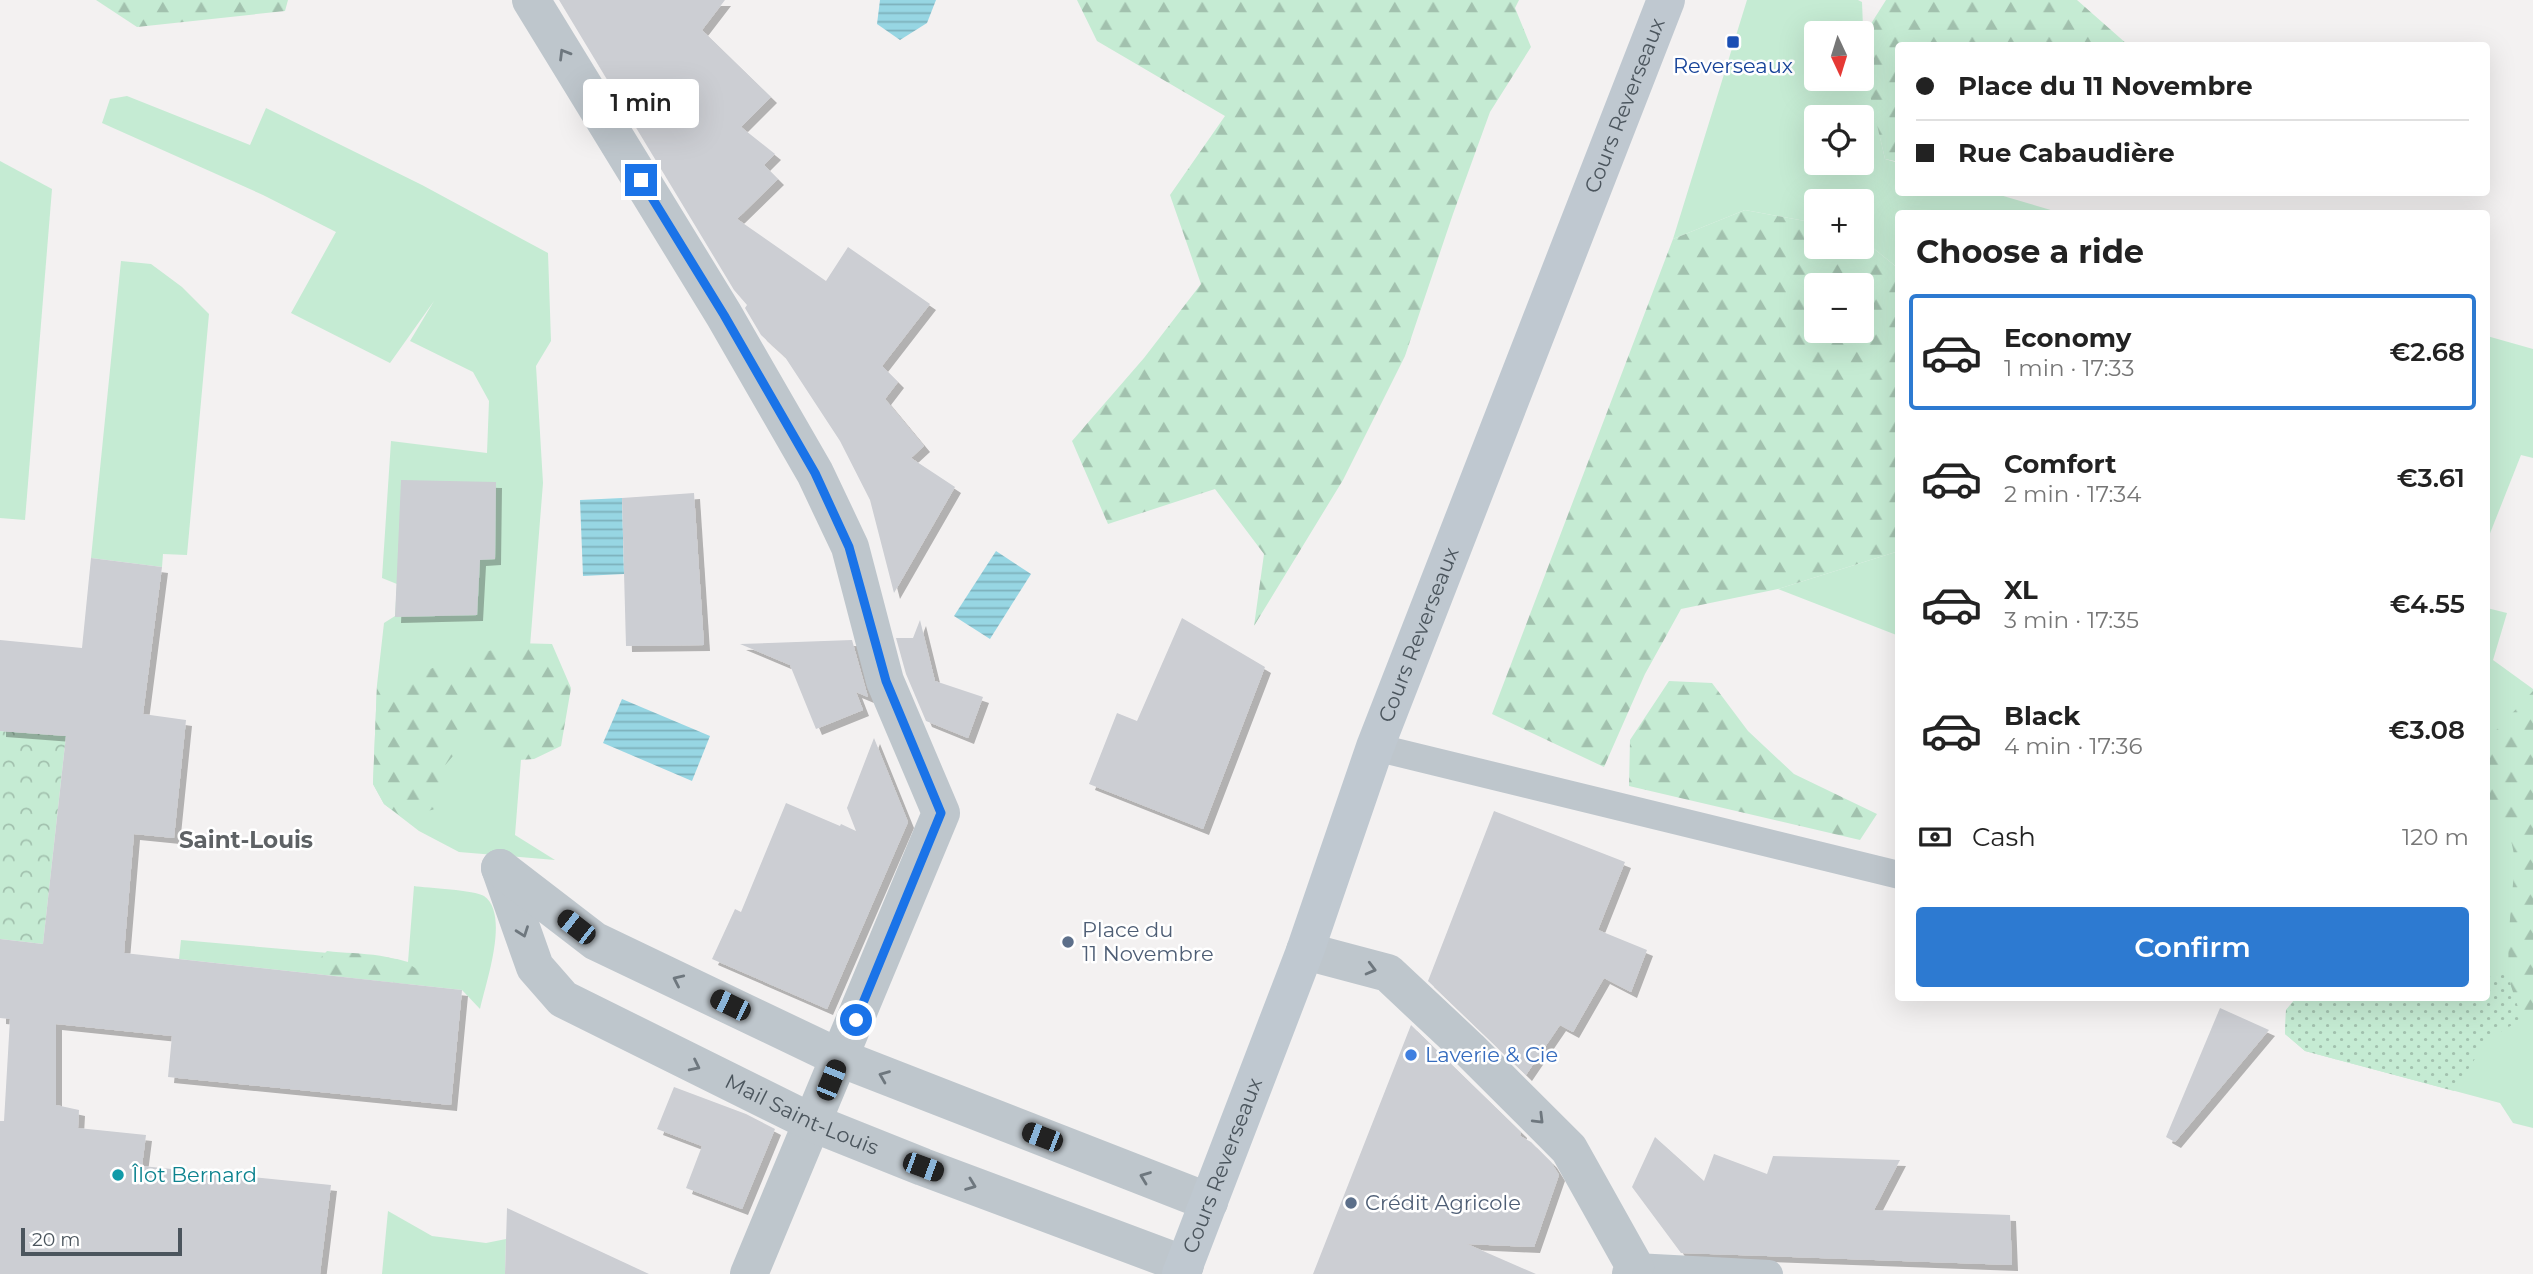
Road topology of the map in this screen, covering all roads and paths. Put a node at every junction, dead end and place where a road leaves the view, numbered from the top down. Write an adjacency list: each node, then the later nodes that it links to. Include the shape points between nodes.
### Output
1 (531, 0): 6 (street, one-way to 1, via 941,813 886,681 849,547 815,473)
2 (1666, 0): 3 (main road, Cours Reverseaux)
3 (1375, 747): 4 (lane); 5 (main road, Cours Reverseaux)
4 (1895, 874)
5 (1305, 951): 8 (main road, Cours Reverseaux); 10 (street, one-way to 10, via 1388,973 1469,1049 1569,1149)
6 (840, 1058): 7 (street); 7 (street, Mail Saint-Louis, one-way to 7, via 594,941 500,868 535,967 563,999); 8 (street, one-way to 6)
7 (813, 1123): 9 (street, Mail Saint-Louis, one-way to 9); 11 (street)
8 (1209, 1202): 9 (main road, Cours Reverseaux)
9 (1183, 1269)
10 (1633, 1270): 12 (lane)
11 (749, 1274)
12 (1769, 1274)

